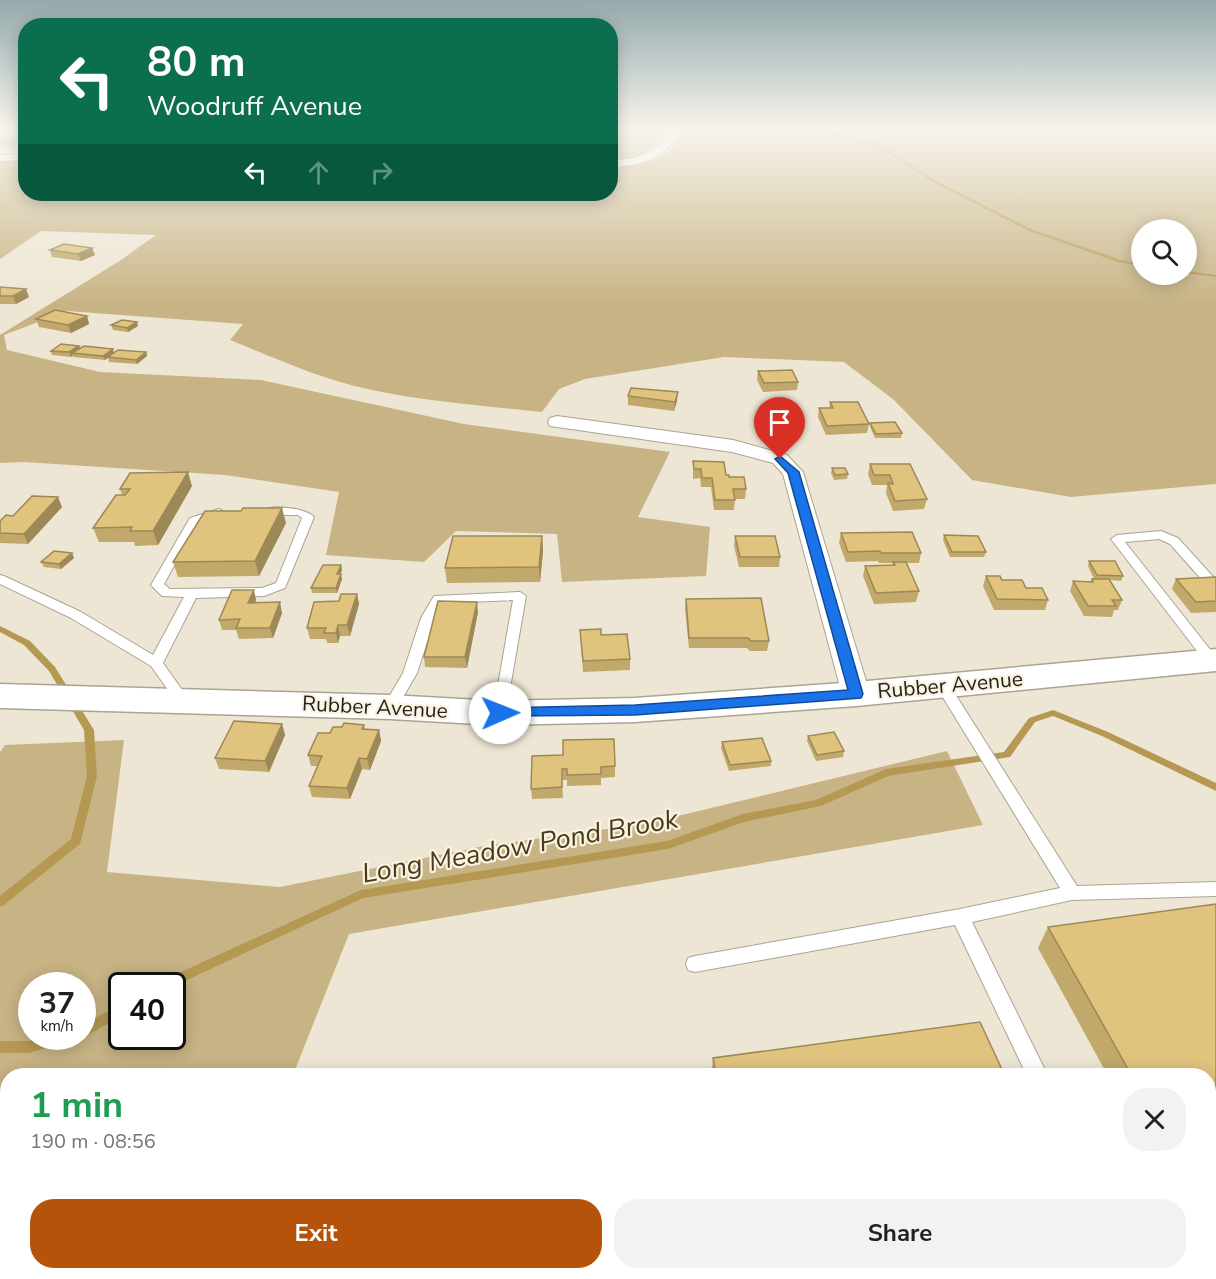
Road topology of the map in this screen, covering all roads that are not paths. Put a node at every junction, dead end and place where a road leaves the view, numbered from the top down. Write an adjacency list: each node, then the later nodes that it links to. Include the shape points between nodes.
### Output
1 (557, 423): 10 (street, via 733,446 780,459 793,472)
2 (236, 512): 6 (lane, via 214,512 194,520 157,585 167,593)
3 (257, 512): 6 (lane, via 300,512 308,517 281,585 264,592)
4 (0, 579): 8 (lane, via 76,615)
5 (1215, 588): 7 (lane, via 1166,536 1117,539)
6 (192, 594): 8 (lane)
7 (1214, 661): 9 (street, Rubber Avenue)
8 (156, 663): 12 (lane)
9 (943, 686): 10 (street, Rubber Avenue); 16 (lane)
10 (856, 694): 14 (street, Rubber Avenue, via 635,710)
11 (12, 695): 12 (street, Rubber Avenue)
12 (183, 702): 13 (street, Rubber Avenue)
13 (390, 707): 14 (street, Rubber Avenue); 14 (lane, via 410,673 428,618 439,599 520,596)
14 (500, 713)
15 (1216, 889): 16 (lane)
16 (1072, 893): 17 (lane)
17 (960, 917): 18 (lane); 19 (lane)
18 (695, 964)
19 (1034, 1068)

